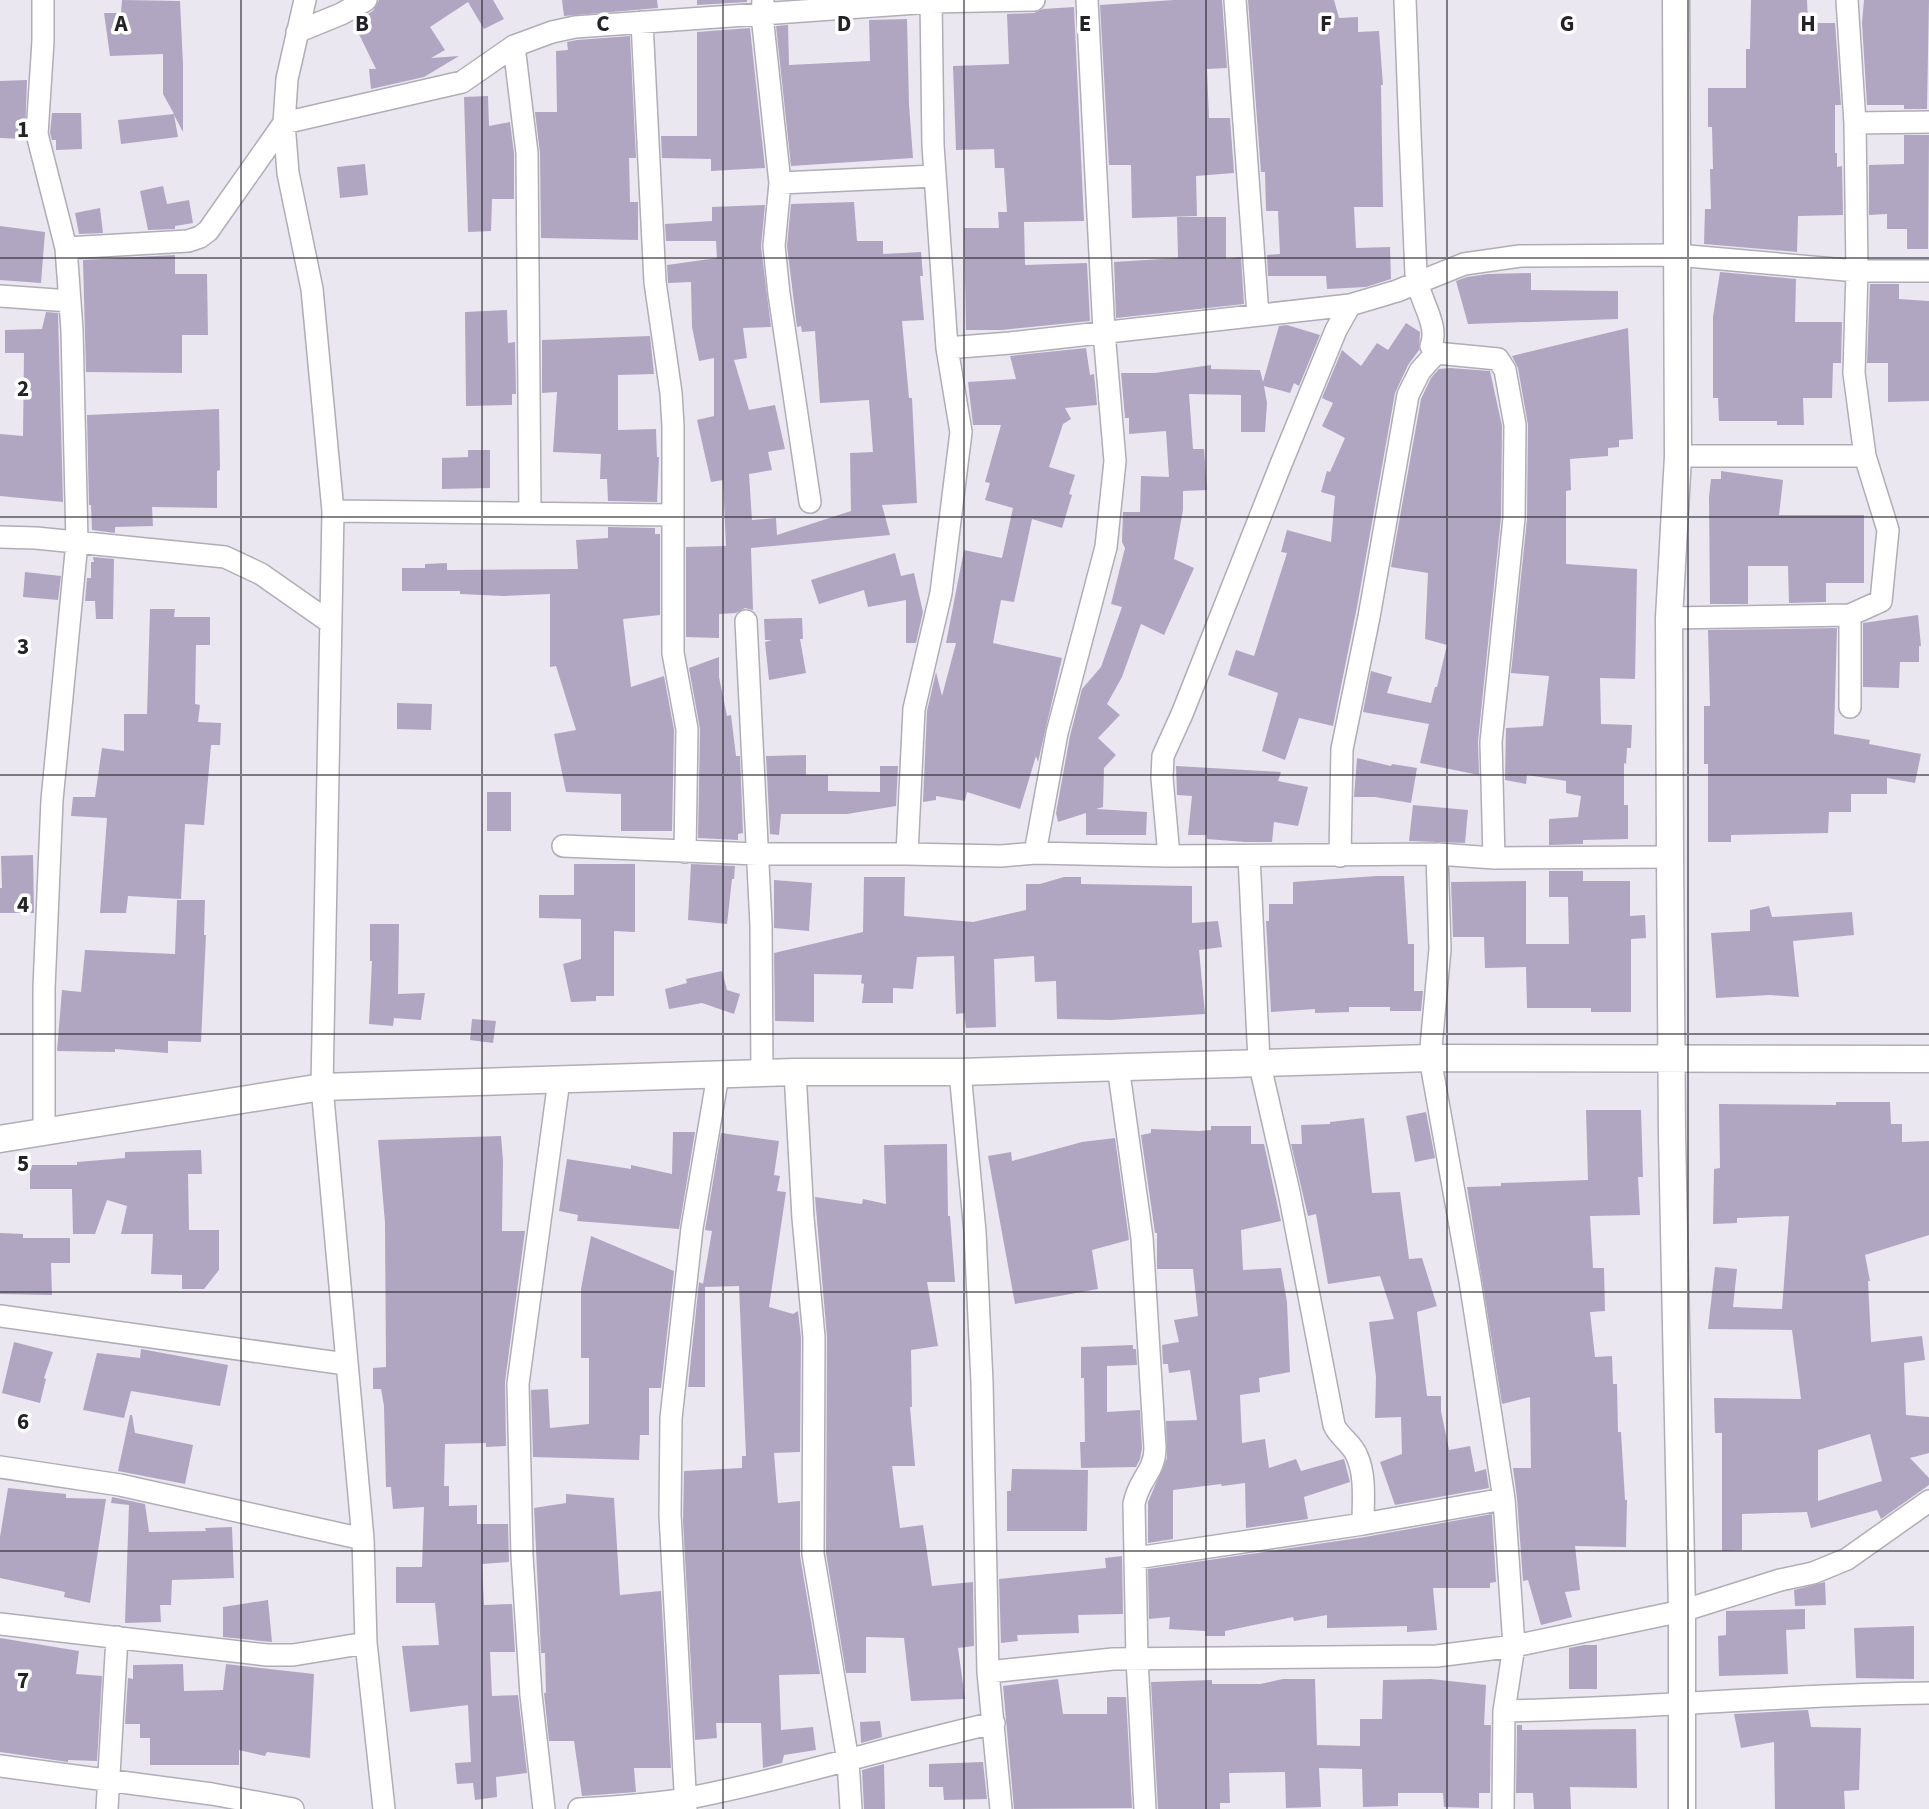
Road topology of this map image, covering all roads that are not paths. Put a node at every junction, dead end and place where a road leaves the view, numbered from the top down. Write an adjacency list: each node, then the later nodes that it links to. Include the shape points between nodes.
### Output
1 (43, 0): 20 (street, via 37,134)
2 (304, 0): 13 (street)
3 (366, 0): 13 (street)
4 (1034, 0): 10 (street)
5 (1087, 0): 29 (street)
6 (1235, 0): 28 (street)
7 (1405, 0): 24 (street)
8 (1676, 0): 21 (street)
9 (1847, 0): 17 (street)
10 (931, 1): 11 (street); 18 (street)
11 (763, 8): 12 (street); 19 (street)
12 (642, 22): 14 (street, via 575,27); 37 (street, via 654,282 671,393)
13 (297, 32): 16 (street)
14 (514, 46): 16 (street, via 462,82); 36 (street, via 527,153)
15 (1929, 122): 17 (street)
16 (284, 123): 20 (street, via 200,237); 35 (street, via 288,173 312,289)
17 (1855, 123): 22 (street)
18 (935, 176): 19 (street); 30 (street)
19 (780, 183): 34 (street, via 774,246)
20 (66, 248): 26 (street)
21 (1677, 255): 22 (street); 24 (street, via 1520,256 1464,264); 32 (street)
22 (1857, 271): 23 (street); 33 (street, via 1854,373)
23 (1929, 271)
24 (1416, 282): 27 (street); 31 (street)
25 (0, 296): 26 (street)
26 (70, 300): 39 (street)
27 (1350, 305): 28 (street); 51 (street, via 1163,757)
28 (1258, 315): 29 (street)
29 (1104, 332): 30 (street); 48 (street, via 1115,461 1111,511 1106,547 1057,733)
30 (947, 348): 47 (street, via 961,432 941,593 914,709)
31 (1436, 353): 53 (street, via 1408,395 1342,749); 55 (street, via 1497,359 1505,370 1515,425 1514,518 1491,742)
32 (1678, 456): 33 (street); 41 (street)
33 (1865, 456): 40 (street, via 1888,530 1881,601)
34 (810, 502)
35 (333, 511): 36 (street); 43 (street)
36 (530, 513): 37 (street)
37 (672, 516): 46 (street, via 673,653 687,729)
38 (0, 537): 39 (street)
39 (78, 542): 43 (street, via 225,557 261,574); 67 (street, via 52,800)
40 (1850, 615): 41 (street); 44 (street)
41 (1669, 618): 54 (street)
42 (746, 621): 49 (street)
43 (331, 623): 66 (street)
44 (1850, 707)
45 (563, 846): 46 (street)
46 (685, 852): 49 (street)
47 (906, 853): 48 (street); 49 (street)
48 (1035, 853): 51 (street)
49 (757, 854): 63 (street)
50 (1437, 854): 53 (street); 55 (street); 56 (street, via 1440,949)
51 (1169, 856): 52 (street)
52 (1249, 856): 53 (street); 59 (street)
53 (1340, 856)
54 (1670, 857): 55 (street); 58 (street)
55 (1494, 858)
56 (1430, 1058): 58 (street); 59 (street); 72 (street)
57 (1929, 1059): 58 (street)
58 (1672, 1060): 77 (street)
59 (1259, 1061): 60 (street); 74 (street, via 1290,1192 1334,1425 1357,1455 1361,1468)
60 (1118, 1066): 62 (street); 76 (street, via 1142,1238 1155,1448 1155,1461 1140,1483 1134,1504)
61 (795, 1072): 62 (street); 63 (street); 88 (street, via 814,1337 813,1553)
62 (960, 1072): 83 (street, via 976,1245)
63 (762, 1073): 64 (street)
64 (718, 1075): 65 (street); 91 (street, via 692,1228 671,1418 670,1515)
65 (559, 1080): 66 (street); 95 (street, via 518,1384 522,1556)
66 (322, 1087): 67 (street); 70 (street)
67 (44, 1132): 68 (street)
68 (0, 1139)
69 (0, 1316): 70 (street)
70 (346, 1364): 75 (street)
71 (0, 1467): 75 (street, via 120,1485)
72 (1504, 1499): 74 (street); 81 (street)
73 (1929, 1501): 77 (street, via 1847,1559)
74 (1363, 1524): 76 (street)
75 (363, 1539): 80 (street)
76 (1136, 1558): 82 (street)
77 (1682, 1611): 81 (street); 85 (street)
78 (0, 1624): 79 (street)
79 (117, 1637): 80 (street, via 267,1655); 90 (street)
80 (366, 1643): 94 (street)
81 (1514, 1646): 82 (street, via 1437,1656); 86 (street)
82 (1137, 1659): 83 (street); 99 (street)
83 (988, 1672): 87 (street)
84 (1929, 1693): 85 (street, via 1837,1693)
85 (1682, 1704): 86 (street); 101 (street)
86 (1504, 1711): 100 (street)
87 (994, 1723): 88 (street); 98 (street)
88 (848, 1761): 91 (street); 97 (street)
89 (0, 1766): 90 (street)
90 (108, 1781): 92 (street); 93 (street)
91 (686, 1804): 96 (street)
92 (107, 1809)
93 (293, 1809)
94 (384, 1809)
95 (544, 1809)
96 (579, 1809)
97 (851, 1809)
98 (1001, 1809)
99 (1145, 1809)
100 (1503, 1809)
101 (1682, 1809)

